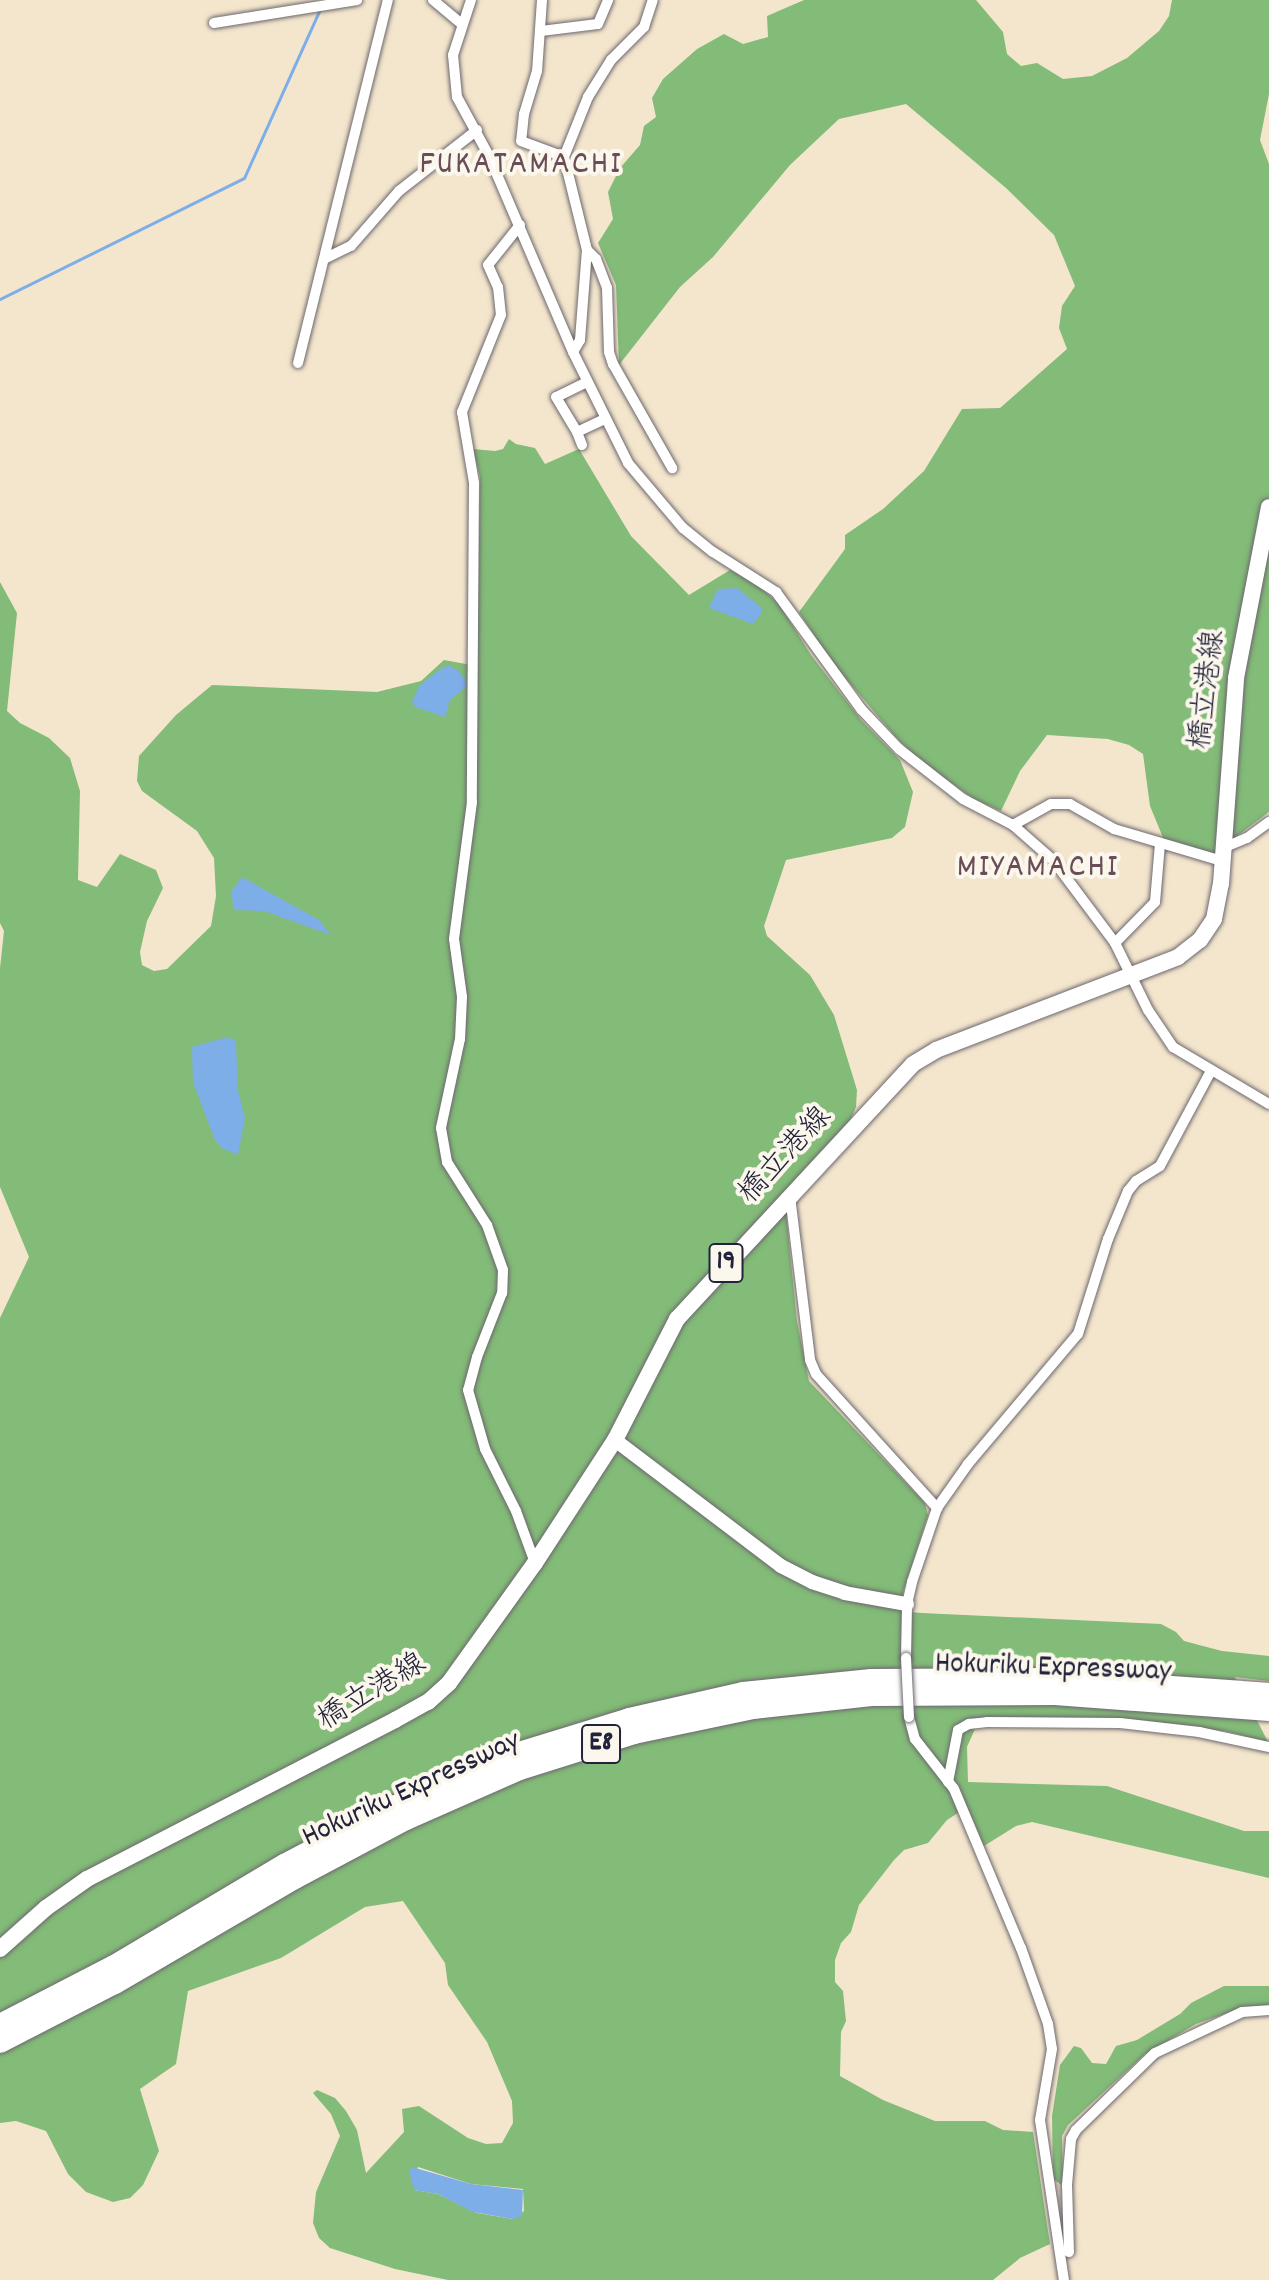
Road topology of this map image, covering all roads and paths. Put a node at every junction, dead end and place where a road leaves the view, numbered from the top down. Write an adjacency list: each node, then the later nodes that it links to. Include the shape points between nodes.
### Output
1 (357, 0): 8 (street)
2 (388, 0): 16 (street)
3 (433, 0): 10 (street)
4 (471, 0): 10 (street)
5 (542, 0): 11 (street)
6 (653, 0): 13 (street, via 644,27 611,60 588,97)
7 (605, 2): 11 (street, via 598,24)
8 (310, 4): 9 (street)
9 (214, 23)
10 (462, 24): 12 (street, via 453,76 457,97)
11 (541, 31): 13 (street, via 521,141)
12 (477, 130): 14 (street); 16 (street, via 399,191 351,246)
13 (564, 157): 15 (street)
14 (520, 225): 17 (street); 36 (street, via 488,265 498,287 501,315 462,412 474,483 472,802 454,939 462,997 460,1039 441,1128 447,1162 487,1225 503,1270 502,1293 468,1390 485,1449)
15 (587, 250): 17 (street, via 580,340); 23 (street, via 607,288 613,364)
16 (324, 259): 18 (street)
17 (573, 352): 19 (street)
18 (298, 363)
19 (587, 382): 20 (street); 21 (street, via 556,397)
20 (605, 419): 21 (street); 26 (street, via 646,487 683,528 776,592 882,733 963,799)
21 (577, 432): 22 (street)
22 (582, 445)
23 (672, 468)
24 (1269, 507): 28 (main road, 橋立港線 / 19, via 1236,678)
25 (1269, 822): 28 (street)
26 (1013, 825): 27 (street, via 1060,803); 29 (street, via 1066,874)
27 (1160, 844): 28 (street); 29 (street, via 1155,902)
28 (1222, 854): 30 (main road, 橋立港線 / 19, via 1214,919 1200,940 1178,957)
29 (1115, 943): 30 (street)
30 (1133, 974): 31 (street, via 1148,1010 1173,1047); 33 (main road, 橋立港線 / 19, via 936,1050 913,1064)
31 (1211, 1071): 32 (street); 35 (street, via 1160,1166 1128,1191 1078,1334)
32 (1269, 1104)
33 (790, 1196): 34 (main road, 橋立港線 / 19, via 677,1319); 35 (street, via 816,1374)
34 (615, 1440): 36 (main road, 橋立港線 / 19); 37 (street, via 781,1566 845,1593)
35 (937, 1508): 37 (street)
36 (535, 1563): 42 (main road, 橋立港線 / 19, via 475,1651 428,1702 87,1879)
37 (907, 1604): 41 (street, bridge, via 909,1717 915,1739)
38 (1269, 1693): 44 (highway, Hokuriku Expressway / E8, via 1057,1678 886,1678 743,1692 629,1718 509,1755 396,1805)
39 (1269, 1711): 45 (highway, Hokuriku Expressway / E8, via 1055,1695 886,1696 753,1709 634,1734 520,1770 406,1820)
40 (1269, 1747): 41 (street, via 1120,1723 987,1722 958,1730)
41 (948, 1782): 47 (street, via 993,1880 1048,2024 1052,2049 1040,2120)
42 (0, 1949)
43 (1269, 2010): 46 (street, via 1242,2012 1155,2053 1076,2130 1067,2185)
44 (0, 2024)
45 (0, 2043)
46 (1069, 2252)
47 (1064, 2280)

